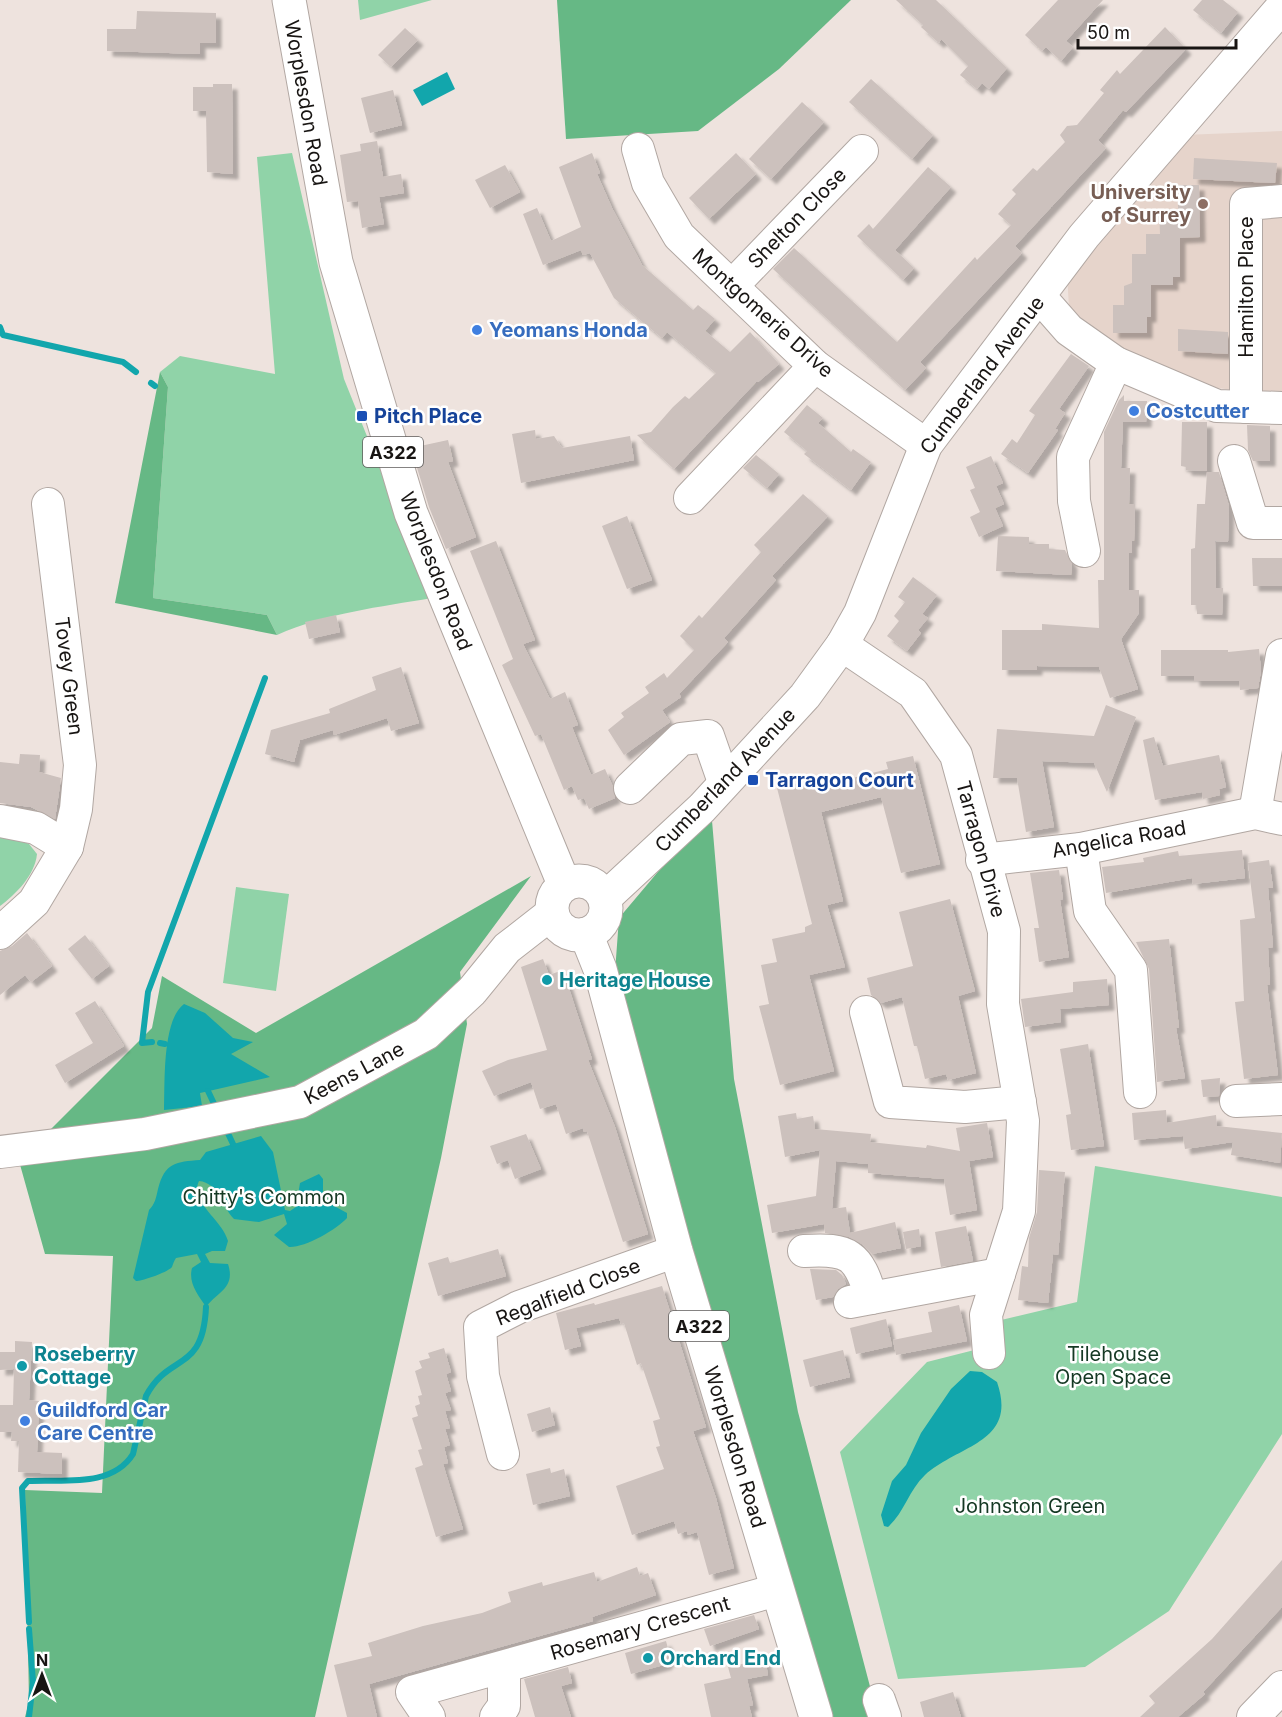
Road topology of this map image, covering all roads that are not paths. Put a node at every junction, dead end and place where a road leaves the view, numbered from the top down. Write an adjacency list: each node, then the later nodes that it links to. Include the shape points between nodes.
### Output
1 (289, 0): 27 (main road, Worplesdon Road / A322, via 336,262 411,513)
2 (1276, 6): 7 (street, Cumberland Avenue, via 1096,221)
3 (638, 149): 6 (street, Montgomerie Drive, via 648,183 679,236)
4 (862, 151): 6 (street, Shelton Close)
5 (1282, 201): 10 (street, Hamilton Place, via 1246,204)
6 (732, 286): 9 (street, Montgomerie Drive)
7 (1040, 297): 8 (street, via 1069,330); 12 (street, Cumberland Avenue)
8 (1116, 363): 10 (street, via 1217,405); 17 (street, via 1073,457 1074,501)
9 (815, 366): 12 (street, Montgomerie Drive); 14 (street)
10 (1246, 406): 11 (street)
11 (1282, 408)
12 (926, 445): 18 (street, Cumberland Avenue, via 874,581)
13 (1234, 461): 16 (street, via 1253,523)
14 (690, 498)
15 (48, 504): 24 (street, Tovey Green, via 80,765)
16 (1282, 523)
17 (1084, 551)
18 (842, 645): 20 (street, Cumberland Avenue, via 805,696); 26 (street, Tarragon Drive, via 913,693 956,755)
19 (1282, 655): 22 (street, Angelica Road)
20 (724, 782): 21 (street, via 708,736 681,739); 28 (street, Cumberland Avenue, via 688,822)
21 (630, 788)
22 (1269, 816): 25 (street, Angelica Road)
23 (0, 821): 24 (street, via 36,828)
24 (67, 847): 29 (street, Tovey Green, via 34,902)
25 (1081, 849): 26 (street, Angelica Road); 32 (street, via 1090,911 1131,970)
26 (982, 860): 35 (street, Tarragon Drive, via 1004,931 1003,1004)
27 (558, 898): 28 (main road, via 580,880 595,885); 30 (main road, via 561,929); 36 (street, Keens Lane, via 507,948 472,991 426,1034 300,1102 145,1134)
28 (605, 898): 30 (main road, via 605,916)
29 (0, 933)
30 (586, 934): 37 (main road, Worplesdon Road / A322, via 600,969)
31 (866, 1012): 35 (street, via 890,1102 965,1107)
32 (1140, 1092)
33 (1282, 1099): 34 (street)
34 (1236, 1101)
35 (1020, 1102): 39 (street, Tarragon Drive, via 1023,1121 1019,1211)
36 (0, 1152)
37 (676, 1251): 41 (street, Regalfield Close, via 519,1307 480,1327 483,1376); 42 (main road, Worplesdon Road / A322)
38 (804, 1251): 39 (street, via 835,1249 856,1261 864,1273 860,1300)
39 (999, 1274): 40 (street, Tarragon Drive, via 986,1315)
40 (989, 1353)
41 (503, 1454)
42 (777, 1590): 43 (street, Rosemary Crescent); 47 (main road, Worplesdon Road / A322)
43 (504, 1667): 45 (street, Rosemary Crescent, via 412,1692); 46 (street, via 504,1706)
44 (1280, 1693): 48 (street)
45 (429, 1717)
46 (496, 1717)
47 (816, 1717)
48 (1253, 1717)

